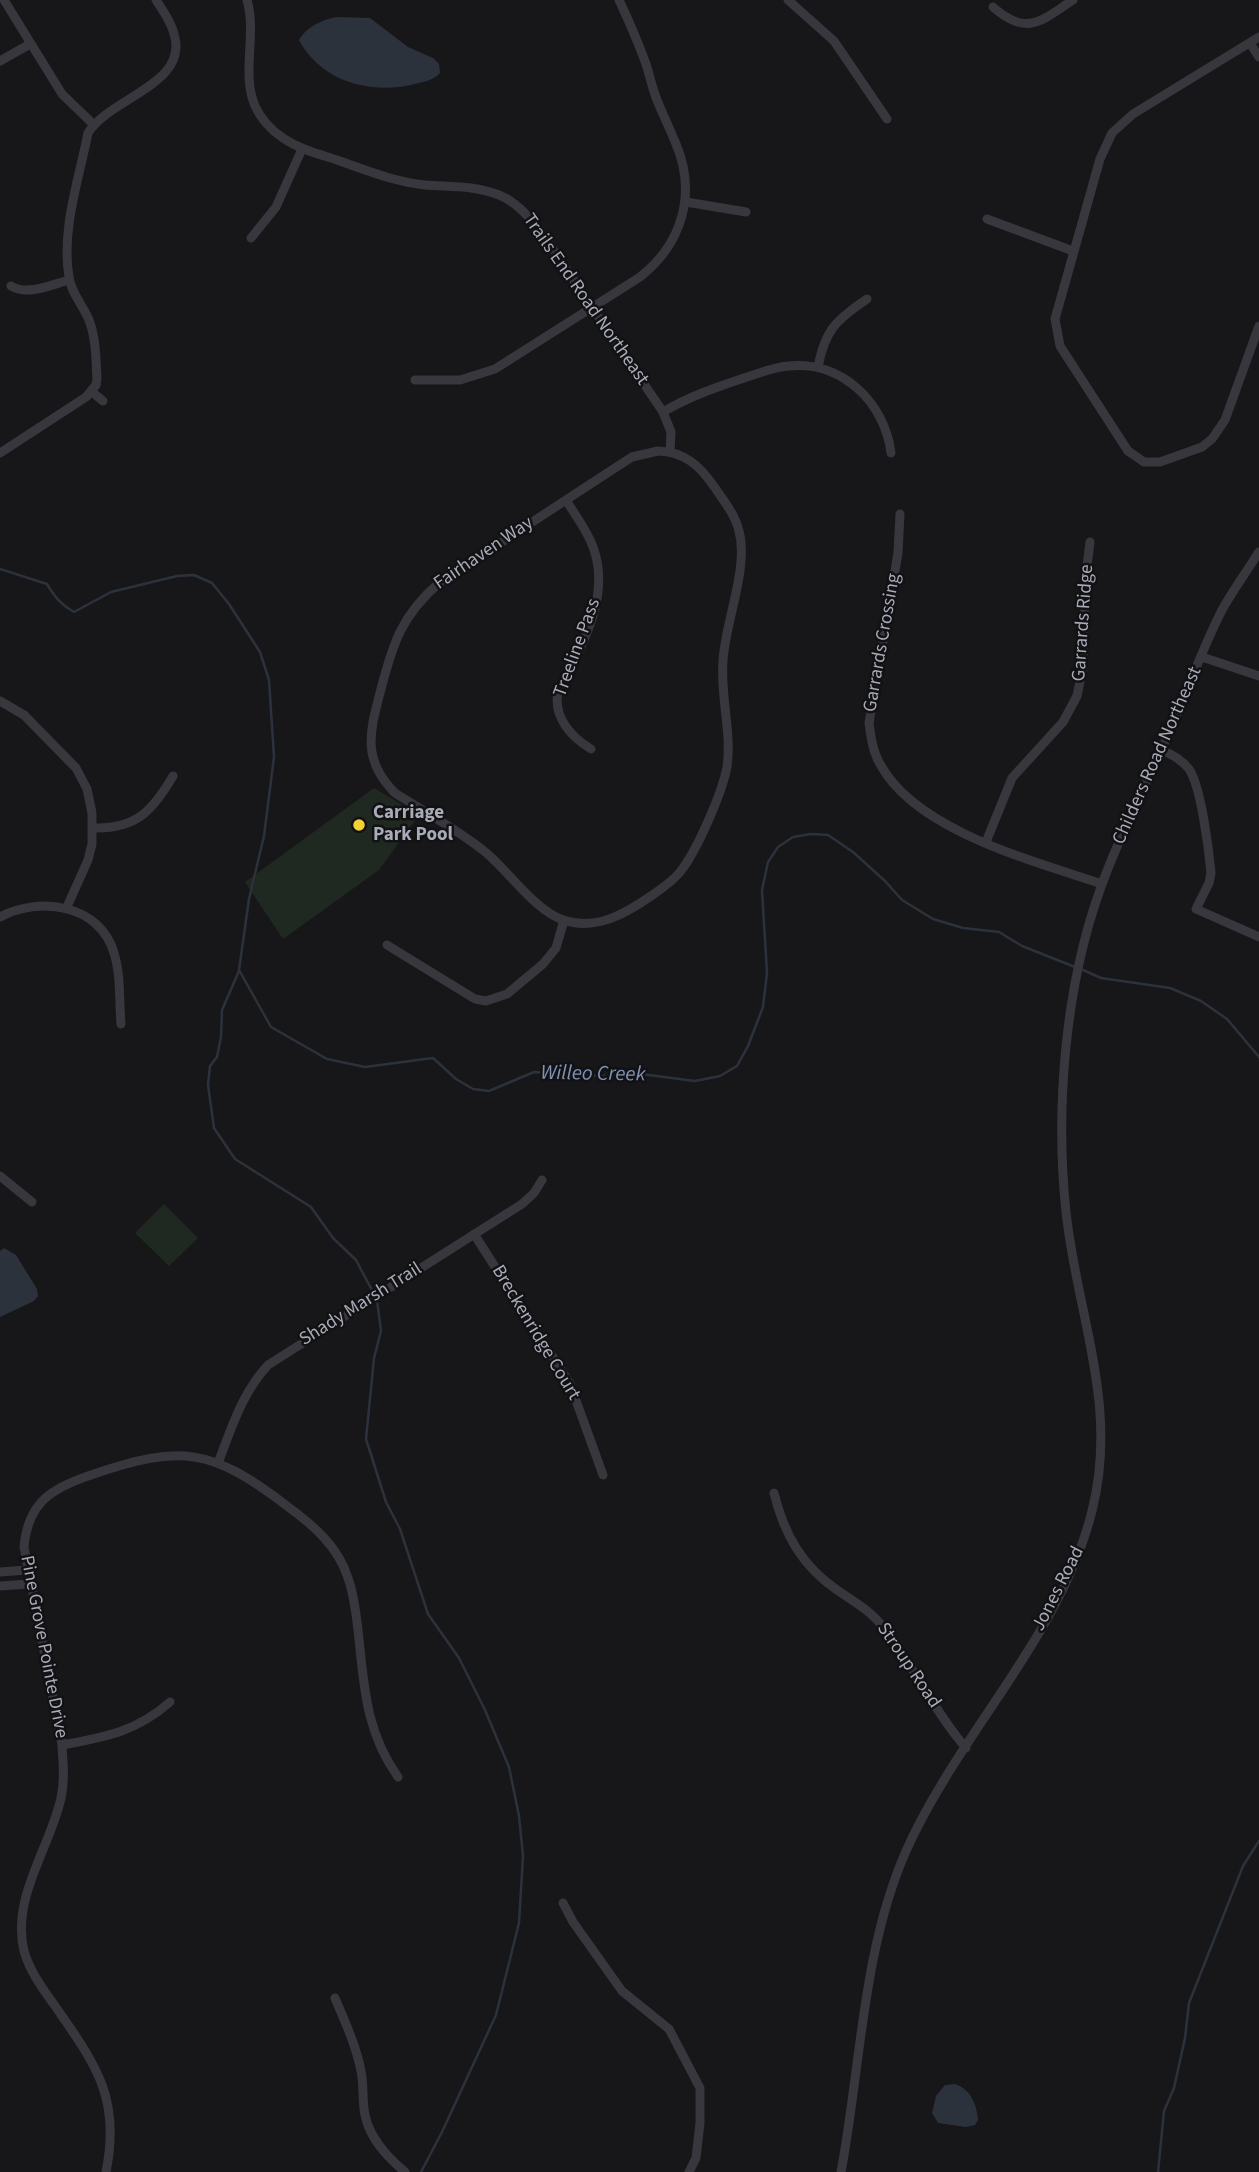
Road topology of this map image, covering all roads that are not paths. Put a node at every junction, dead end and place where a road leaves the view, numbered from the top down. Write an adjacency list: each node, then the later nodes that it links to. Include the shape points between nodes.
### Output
1 (4, 0): 10 (street)
2 (156, 0): 14 (street, via 174,31 173,62 158,80)
3 (247, 0): 15 (street, Trails End Road Northeast, via 254,103 275,132)
4 (619, 0): 16 (street, via 677,145)
5 (788, 0): 13 (street, via 834,41)
6 (1073, 0): 7 (street, via 1042,20 1026,24 1008,20)
7 (993, 7)
8 (1259, 37): 9 (street)
9 (1250, 43): 11 (street); 20 (street, via 1133,114 1112,133)
10 (30, 44): 12 (street); 14 (street, via 62,94)
11 (1259, 57)
12 (0, 61)
13 (887, 120)
14 (93, 124): 21 (street, via 68,228)
15 (302, 149): 19 (street, via 276,207); 24 (street, Trails End Road Northeast, via 405,182 472,187 509,200 539,229)
16 (686, 202): 17 (street); 24 (street, via 662,257)
17 (746, 212)
18 (987, 219): 20 (street)
19 (251, 238)
20 (1073, 251): 25 (street, via 1055,319 1060,346 1128,451 1144,462 1160,462 1202,447 1219,432)
21 (69, 280): 22 (street, via 28,291); 28 (street, via 93,332 97,379)
22 (11, 286)
23 (867, 299): 26 (street, via 830,330)
24 (593, 308): 27 (street, via 481,376); 30 (street, Trails End Road Northeast)
25 (1259, 326)
26 (818, 367): 30 (street, via 774,369 694,395); 33 (street, via 856,385 869,399 885,425)
27 (415, 380)
28 (92, 392): 29 (street); 32 (street)
29 (103, 401)
30 (663, 412): 31 (street, Trails End Road Northeast, via 671,432)
31 (670, 452): 34 (street, Fairhaven Way, via 632,457); 49 (street, via 695,463 706,474 732,512 741,541 723,663 725,773 693,849 665,886 617,917 590,923)
32 (0, 453)
33 (891, 453)
34 (566, 500): 41 (street, Treeline Pass, via 593,547 600,579 590,622 556,702 566,727); 49 (street, Fairhaven Way, via 439,583 415,606 399,630 370,727 379,774 396,793 472,842 544,908)
35 (900, 514): 45 (street, Garrards Crossing, via 898,553 871,709 871,739 879,763 903,792 950,828)
36 (1090, 542): 45 (street, Garrards Ridge, via 1083,667 1077,696 1063,722 1012,778)
37 (1259, 552): 38 (street, Childers Road Northeast, via 1222,611)
38 (1202, 657): 39 (street); 42 (street, Childers Road Northeast)
39 (1259, 676)
40 (0, 701): 44 (street, via 24,715 76,768 87,789)
41 (591, 749)
42 (1161, 750): 46 (street, Childers Road Northeast); 50 (street, via 1187,767 1196,786 1211,873 1196,909)
43 (173, 776): 44 (street, via 158,802 140,817)
44 (94, 828): 47 (street, via 88,860)
45 (986, 842): 46 (street, Garrards Crossing)
46 (1102, 884): 52 (street, Childers Road Northeast)
47 (66, 909): 48 (street, via 33,905); 53 (street, via 92,921 111,944)
48 (0, 917)
49 (564, 920): 51 (street, via 551,956 507,994 486,1001 474,999)
50 (1259, 937)
51 (387, 945)
52 (1079, 970): 67 (street, Jones Road, via 1065,1069 1063,1175 1070,1245 1100,1396 1097,1488 1066,1582)
53 (121, 1024)
54 (0, 1176): 56 (street)
55 (542, 1180): 57 (street, Shady Marsh Trail, via 522,1204)
56 (32, 1202)
57 (474, 1234): 58 (street, Shady Marsh Trail, via 268,1364 244,1395); 59 (street, Breckenridge Court, via 570,1384)
58 (218, 1463): 61 (street, Pine Grove Pointe Drive, via 184,1456 149,1457 58,1487 40,1503 28,1523); 68 (street, Pine Grove Pointe Drive, via 252,1479 309,1522 340,1558 354,1597 370,1720)
59 (603, 1475)
60 (774, 1493): 67 (street, Stroup Road, via 801,1558 823,1581 883,1626)
61 (27, 1570): 62 (street); 63 (street, Pine Grove Pointe Drive)
62 (0, 1572)
63 (29, 1584): 64 (street); 66 (street, Pine Grove Pointe Drive)
64 (0, 1586)
65 (170, 1702): 66 (street, via 130,1729)
66 (62, 1745): 71 (street, Pine Grove Pointe Drive, via 61,1797 23,1910 24,1951 105,2088 112,2132)
67 (965, 1748): 74 (street, Jones Road, via 914,1835 884,1912)
68 (398, 1777)
69 (563, 1903): 73 (street, via 622,1990 669,2029 700,2088 696,2158)
70 (335, 1998): 72 (street, via 355,2045 372,2135 387,2158)
71 (106, 2172)
72 (405, 2172)
73 (689, 2172)
74 (841, 2172)

